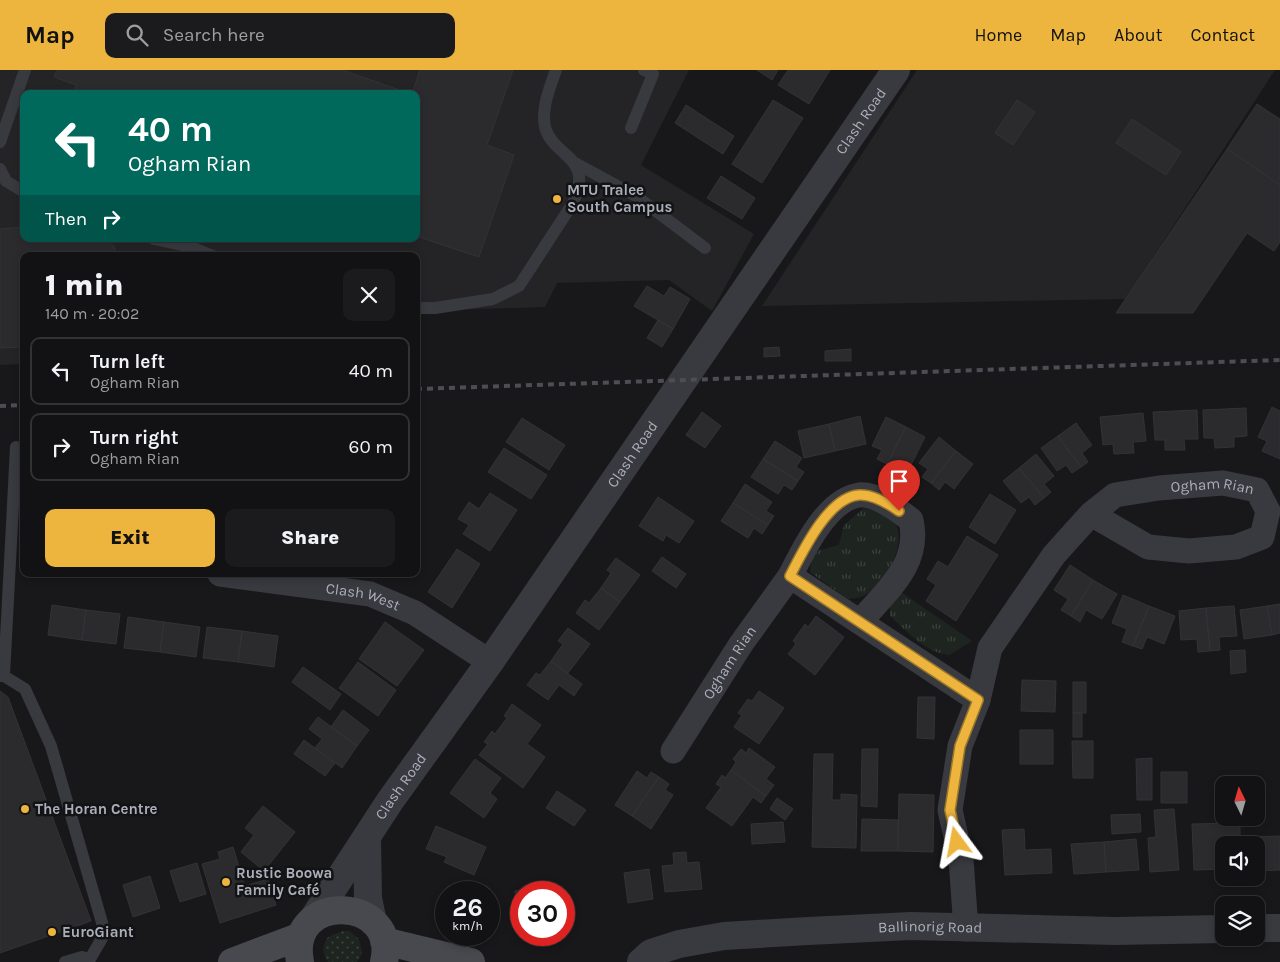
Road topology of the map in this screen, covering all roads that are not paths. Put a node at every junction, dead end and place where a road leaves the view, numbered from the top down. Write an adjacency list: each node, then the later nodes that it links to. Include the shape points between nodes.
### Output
1 (25, 70): 6 (lane)
2 (556, 70): 7 (lane, via 544,112 546,128)
3 (644, 70): 5 (lane, via 653,74)
4 (896, 70): 19 (street, Clash Road)
5 (630, 128)
6 (0, 142)
7 (577, 168): 11 (lane, via 636,196); 13 (lane, via 580,189 519,286 493,299)
8 (0, 169): 9 (lane, via 6,181)
9 (20, 190)
10 (168, 242): 12 (lane)
11 (705, 248)
12 (203, 252)
13 (420, 308)
14 (16, 447): 20 (lane)
15 (1091, 514): 15 (street, Ogham Rian, via 1115,495 1223,483 1258,490 1268,511 1262,537 1236,547 1190,551 1148,547); 21 (street, Ogham Rian, via 1054,555 990,648)
16 (790, 576): 18 (street); 18 (street, Ogham Rian, via 814,530 841,503 859,495 887,502 911,520 915,537 908,564); 22 (street, Ogham Rian, via 741,644)
17 (242, 577): 19 (street, Clash West, via 370,594 415,613)
18 (860, 622): 21 (street)
19 (490, 662): 23 (street, Clash Road, via 390,801)
20 (2, 676): 30 (lane, via 24,689 51,746 105,933)
21 (978, 700): 26 (street, Ogham Rian, via 960,746 950,810 961,859)
22 (673, 751)
23 (367, 839): 28 (street, Clash Road); 29 (street, via 368,898)
24 (1265, 928): 25 (street)
25 (1280, 928)
26 (966, 929): 27 (street, Ballinorig Road); 34 (street, Ballinorig Road, via 868,928 724,936 651,953)
27 (1215, 929)
28 (305, 939): 29 (main road, via 328,911 346,909 364,915); 32 (main road)
29 (380, 942): 33 (main road)
30 (91, 960): 31 (lane, via 82,957)
31 (65, 962)
32 (232, 962)
33 (471, 962)
34 (641, 962)

